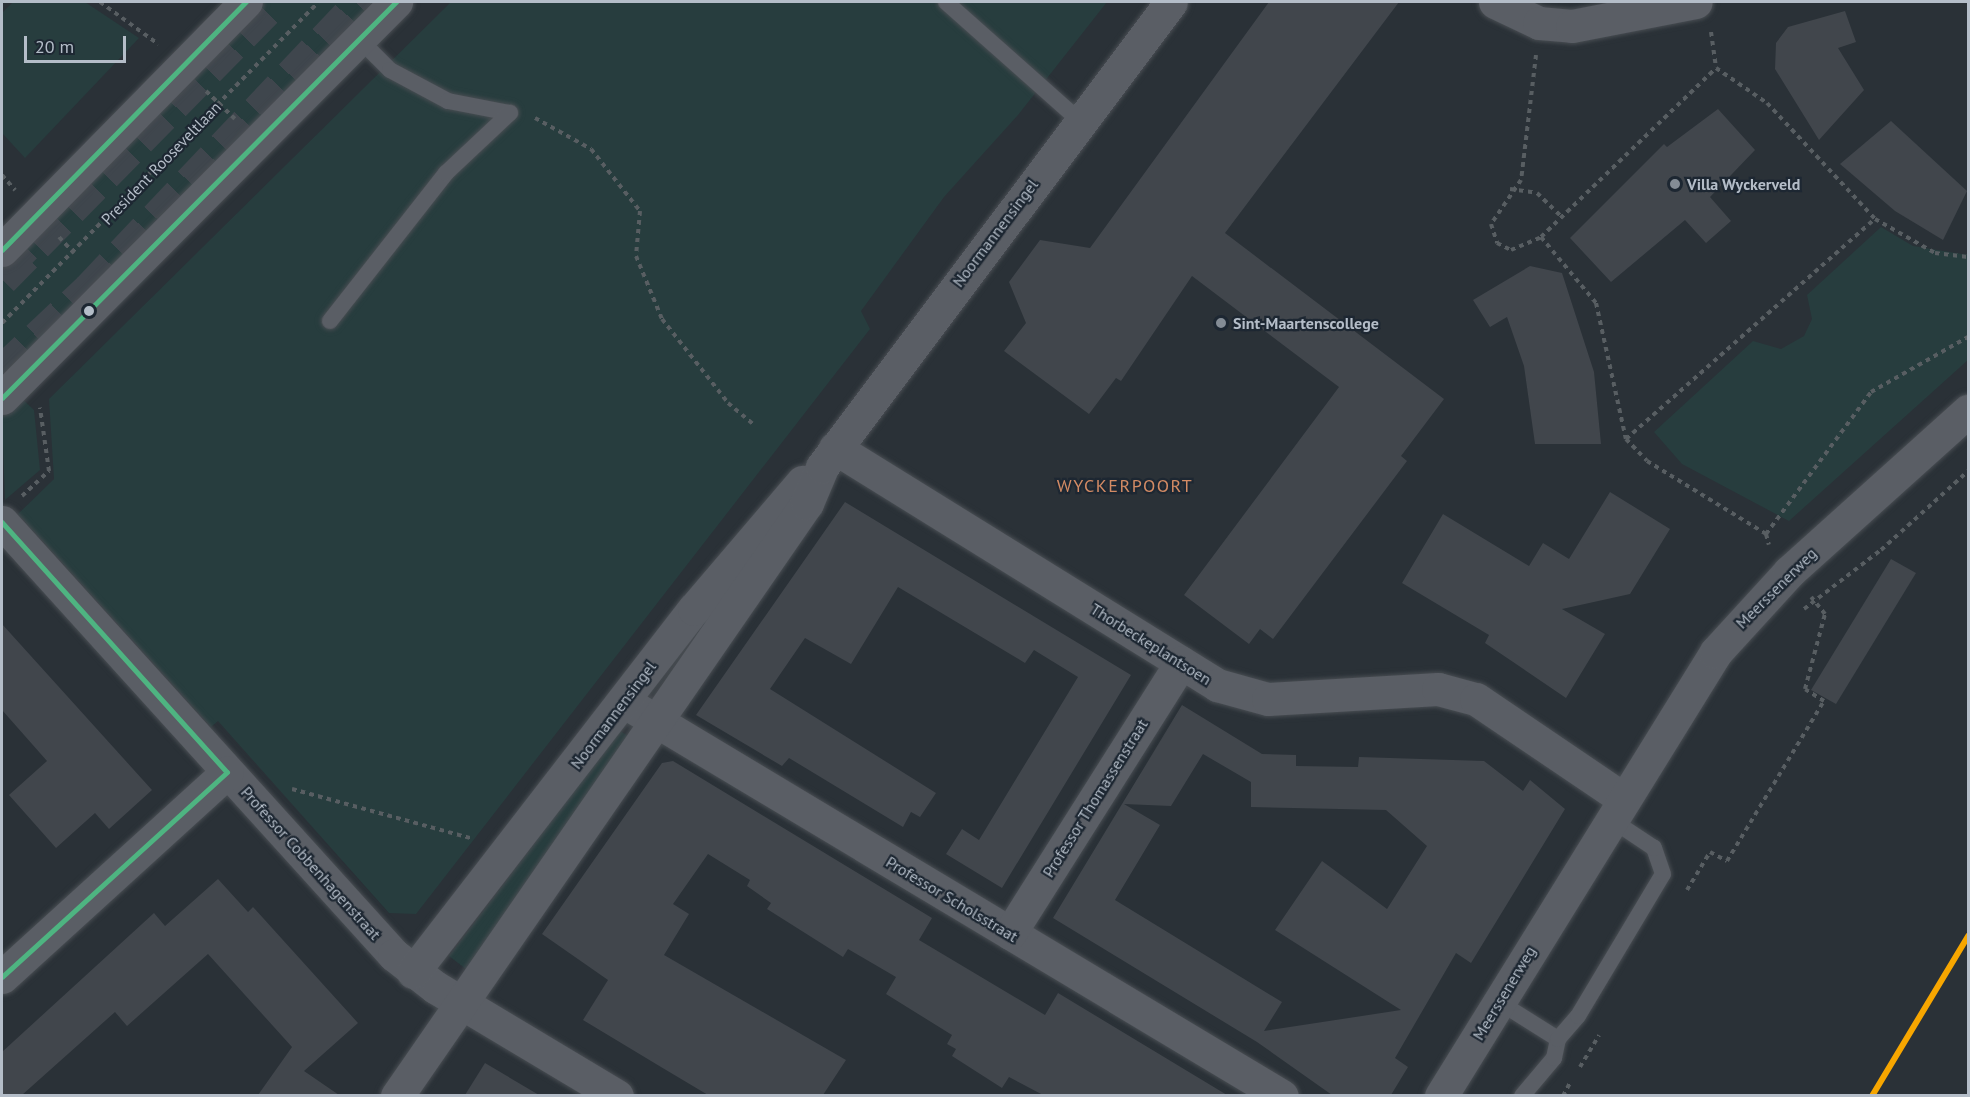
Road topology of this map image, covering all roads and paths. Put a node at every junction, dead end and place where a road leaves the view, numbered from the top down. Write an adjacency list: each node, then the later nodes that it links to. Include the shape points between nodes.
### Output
1 (100, 2): 11 (path, via 144,31)
2 (246, 2): 11 (street)
3 (318, 2): 13 (path, President Rooseveltlaan)
4 (396, 2): 10 (street)
5 (946, 2): 15 (lane)
6 (1171, 2): 15 (street, Noormannensingel)
7 (1495, 2): 9 (street)
8 (1703, 13): 9 (street, via 1572,26); 12 (path)
9 (1539, 23): 17 (path, via 1521,180)
10 (359, 39): 14 (lane, via 390,70 448,101); 16 (street)
11 (182, 67): 13 (path); 21 (street)
12 (1716, 68): 18 (path); 19 (path, via 1767,103)
13 (219, 103): 16 (path); 24 (path, President Rooseveltlaan)
14 (510, 112): 23 (lane, via 446,173); 28 (path, via 534,117 591,149 640,211 636,256 662,318 728,403)
15 (1080, 121): 30 (street, Noormannensingel)
16 (260, 143): 26 (street)
17 (1510, 189): 18 (path, via 1537,193); 20 (path, via 1491,224 1497,243 1520,249)
18 (1560, 215): 20 (path)
19 (1875, 219): 22 (path, via 1935,253); 29 (path)
20 (1541, 237): 29 (path, via 1596,303)
21 (2, 250)
22 (1968, 257)
23 (330, 321)
24 (2, 323)
25 (1968, 337): 33 (path, via 1927,356 1871,392)
26 (10, 389): 32 (path, via 39,401 49,471)
27 (1968, 411): 42 (street, Meerssenerweg, via 1757,603 1695,680)
28 (755, 426)
29 (1626, 439): 33 (path, via 1647,461)
30 (829, 457): 37 (street, Thorbeckeplantsoen); 38 (street, Noormannensingel, via 789,493); 39 (street, Noormannensingel, via 807,503)
31 (1968, 471): 36 (path, Meerssenerweg, via 1881,550)
32 (9, 511): 40 (street, Professor Cobbenhagenstraat)
33 (1766, 534): 34 (path)
34 (1771, 551)
35 (1825, 614): 43 (path, via 1805,689 1824,701 1727,861)
36 (1796, 615)
37 (1181, 663): 42 (street, Thorbeckeplantsoen, via 1217,685 1268,699 1438,688 1476,699); 45 (street, Professor Thomassenstraat)
38 (623, 701): 39 (street, Professor Scholsstraat); 44 (street, Noormannensingel)
39 (655, 721): 45 (street, Professor Scholsstraat); 49 (street, Noormannensingel)
40 (227, 772): 46 (street, Professor Cobbenhagenstraat); 47 (street)
41 (285, 787): 44 (path, via 491,844)
42 (1615, 807): 48 (street, Meerssenerweg); 50 (lane, via 1654,848 1663,874 1578,1016)
43 (1710, 852)
44 (507, 856): 46 (street, Noormannensingel)
45 (1010, 933): 53 (street, Professor Scholsstraat)
46 (413, 972): 49 (street, Professor Cobbenhagenstraat)
47 (2, 977)
48 (1499, 1002): 50 (lane); 54 (street, Meerssenerweg)
49 (463, 1004): 51 (street, Noormannensingel); 52 (street, Professor Cobbenhagenstraat)
50 (1558, 1039): 55 (lane, via 1554,1058)
51 (397, 1095)
52 (617, 1095)
53 (1282, 1095)
54 (1441, 1095)
55 (1522, 1095)

